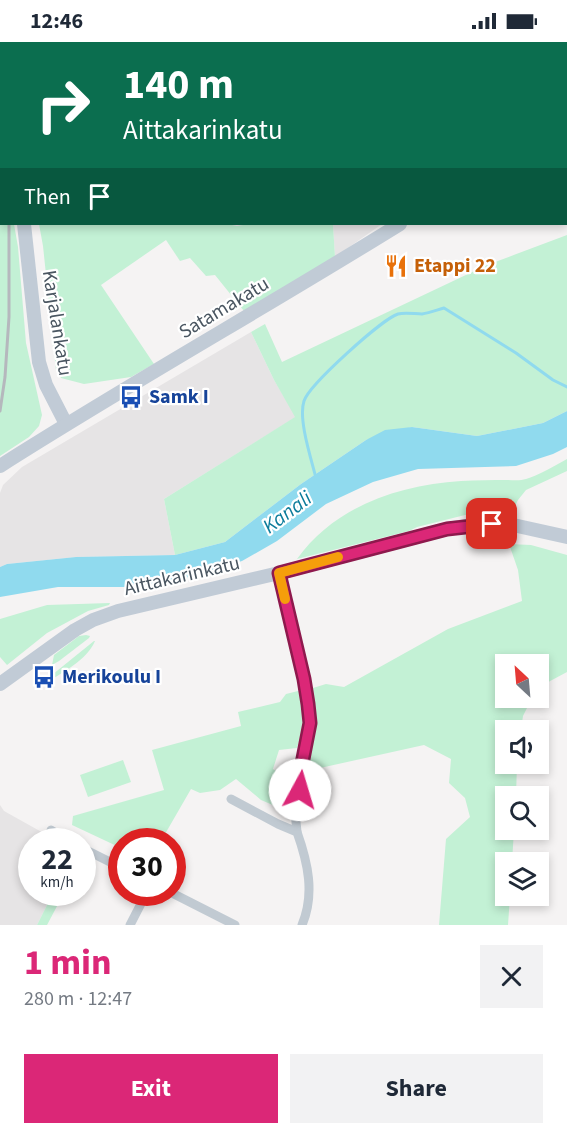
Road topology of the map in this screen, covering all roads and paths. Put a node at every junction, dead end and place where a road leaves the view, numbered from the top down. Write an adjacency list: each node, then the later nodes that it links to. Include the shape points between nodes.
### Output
1 (24, 225): 3 (main road, Karjalankatu, via 39,362)
2 (398, 225): 3 (main road, Satamakatu)
3 (66, 424): 4 (main road, Satamakatu)
4 (0, 466)
5 (567, 537): 6 (main road, Aittakarinkatu, via 504,523 480,524)
6 (279, 573): 7 (main road, Aittakarinkatu, via 118,611 59,640); 9 (street, via 304,679 310,723 295,812)
7 (0, 684)
8 (231, 799): 9 (street)
9 (297, 832): 14 (street, via 306,858 310,896)
10 (186, 900): 13 (street)
11 (140, 906): 12 (street)
12 (130, 925)
13 (235, 925)
14 (302, 925)

